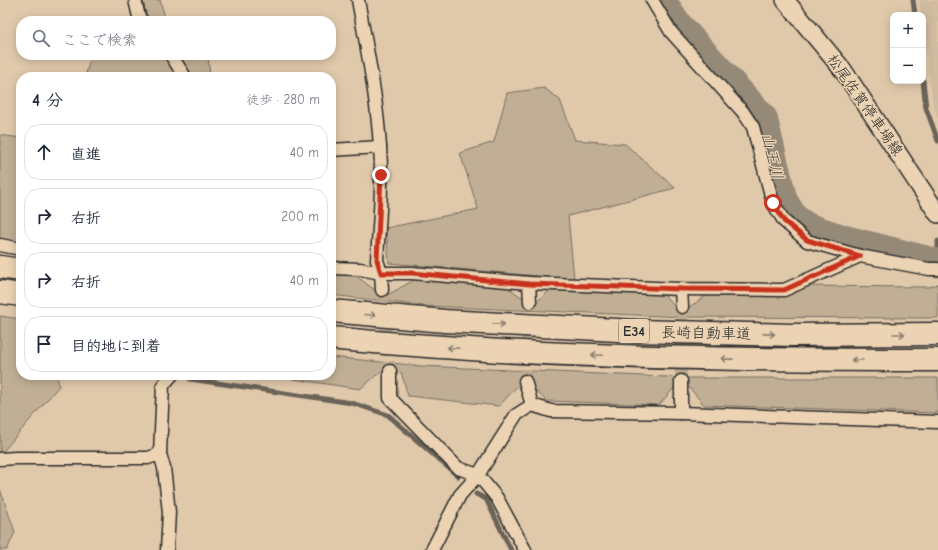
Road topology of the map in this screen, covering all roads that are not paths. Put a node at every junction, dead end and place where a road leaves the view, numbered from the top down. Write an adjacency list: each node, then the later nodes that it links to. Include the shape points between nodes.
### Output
1 (135, 0): 5 (street)
2 (358, 0): 8 (street, via 376,104)
3 (652, 0): 13 (street, via 671,32 743,112 753,127 773,203 784,221 807,240)
4 (785, 0): 10 (main road, 松尾佐賀停車場線, via 844,70)
5 (139, 16)
6 (175, 60): 7 (street)
7 (182, 72)
8 (380, 147): 9 (street); 18 (street, via 377,260)
9 (336, 150)
10 (938, 214)
11 (0, 245): 12 (street)
12 (16, 248)
13 (860, 256): 17 (street); 20 (street, via 784,290)
14 (0, 267): 16 (highway)
15 (336, 268): 18 (street)
16 (16, 269)
17 (934, 269)
18 (381, 273): 19 (street, via 412,273); 21 (street)
19 (529, 284): 20 (street); 24 (street)
20 (682, 289): 25 (street)
21 (382, 290)
22 (0, 292): 23 (highway)
23 (16, 294)
24 (530, 302)
25 (682, 307)
26 (336, 311): 27 (highway, 長崎自動車道 / E34, one-way to 27, via 445,321 637,331 791,335)
27 (938, 334)
28 (336, 338): 29 (highway, 長崎自動車道 / E34, one-way to 28, via 636,357 442,347)
29 (938, 360)
30 (390, 370): 39 (street, via 390,398 458,468)
31 (160, 380): 37 (street)
32 (525, 381): 34 (street)
33 (682, 381): 35 (street)
34 (532, 405): 35 (street, via 551,411); 39 (street, via 516,415)
35 (681, 413): 36 (street)
36 (938, 422)
37 (160, 454): 38 (street, via 148,458); 40 (street, via 169,512)
38 (0, 459)
39 (478, 475): 41 (street, via 460,495); 42 (street, via 497,498)
40 (167, 550)
41 (432, 550)
42 (525, 550)

